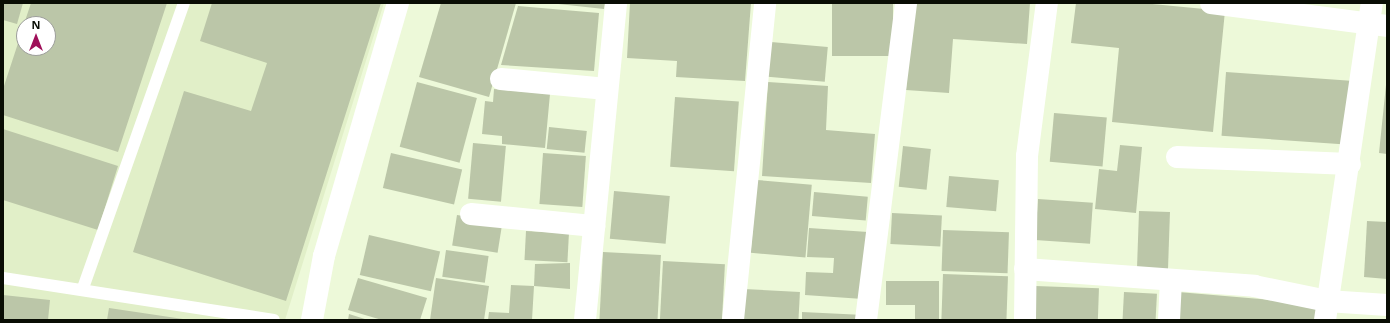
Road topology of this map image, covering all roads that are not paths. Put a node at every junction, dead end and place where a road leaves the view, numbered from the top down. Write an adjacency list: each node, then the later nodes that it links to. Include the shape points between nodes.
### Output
1 (184, 3): 19 (lane)
2 (398, 3): 23 (street, via 324,256)
3 (616, 3): 11 (street)
4 (765, 3): 25 (street)
5 (906, 3): 26 (street)
6 (1047, 3): 16 (street, via 1026,156)
7 (1211, 3): 9 (street)
8 (1372, 3): 9 (street)
9 (1378, 25): 13 (street)
10 (501, 79): 11 (street)
11 (607, 89): 15 (street)
12 (1177, 157): 13 (street)
13 (1350, 164): 21 (street)
14 (471, 214): 15 (street)
15 (594, 226): 24 (street)
16 (1025, 268): 18 (street); 27 (street)
17 (3, 278): 19 (lane)
18 (1171, 280): 21 (street, via 1254,286); 28 (street)
19 (83, 288): 22 (lane)
20 (1387, 305): 21 (street)
21 (1326, 311)
22 (274, 320)
23 (312, 320)
24 (585, 320)
25 (733, 320)
26 (866, 320)
27 (1025, 320)
28 (1169, 320)

